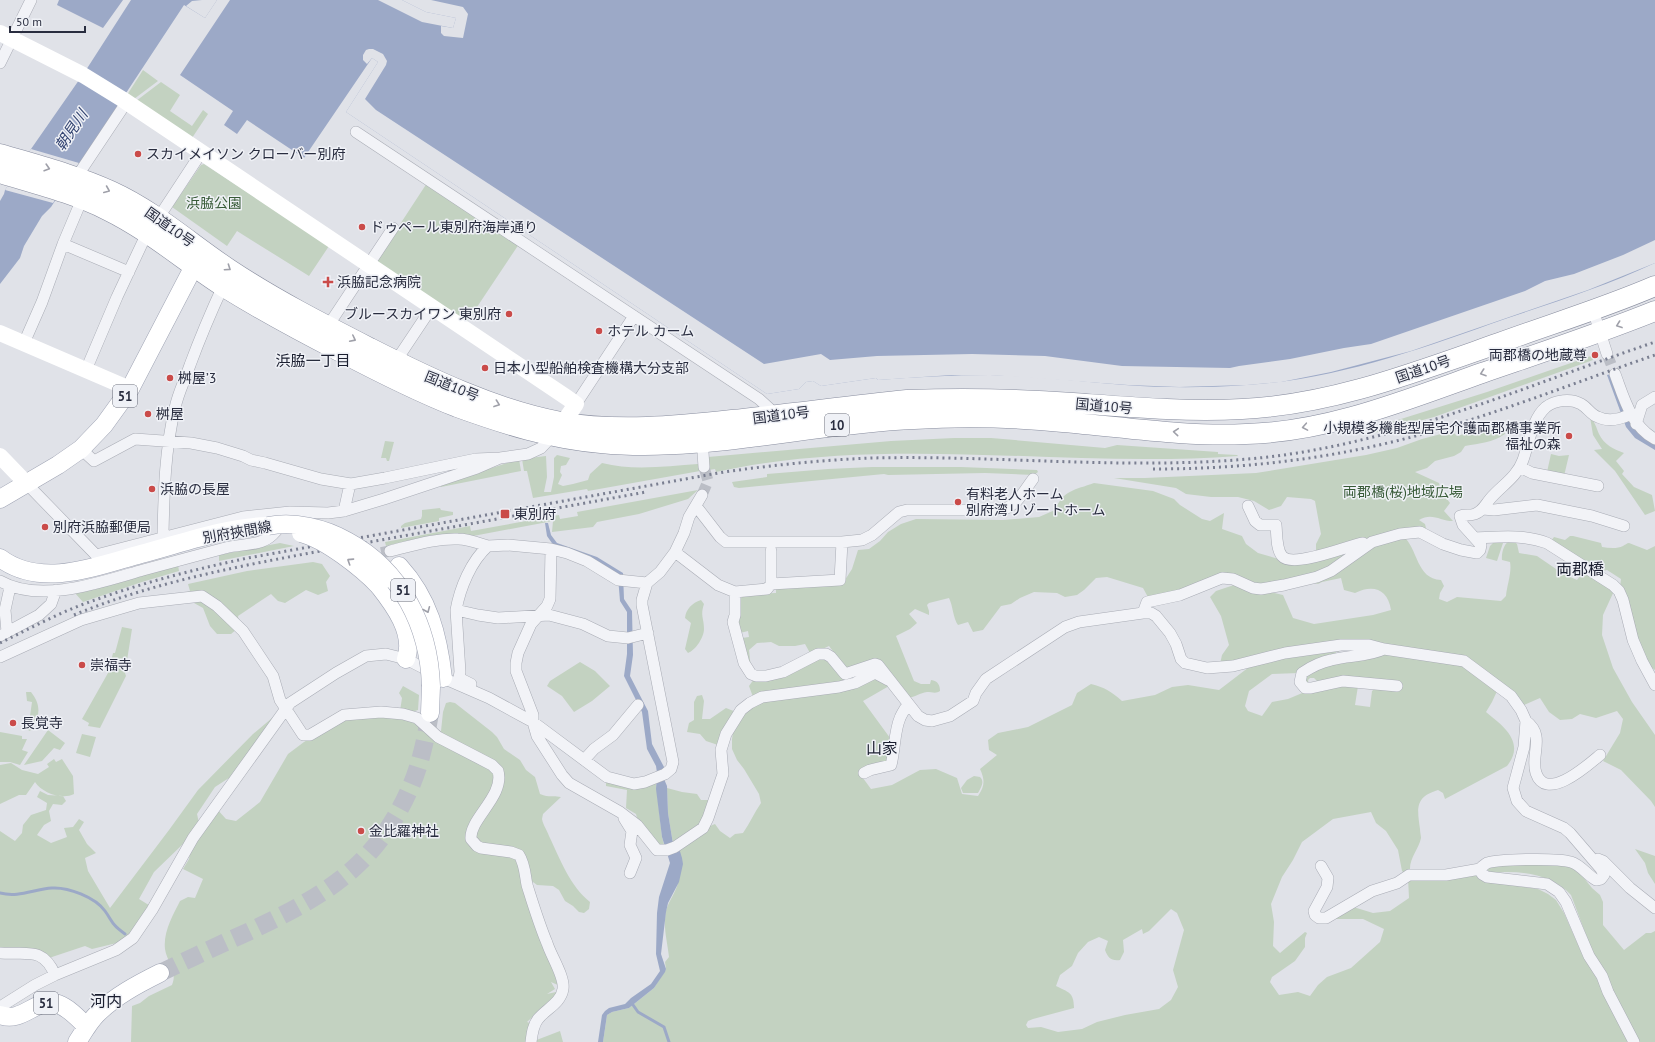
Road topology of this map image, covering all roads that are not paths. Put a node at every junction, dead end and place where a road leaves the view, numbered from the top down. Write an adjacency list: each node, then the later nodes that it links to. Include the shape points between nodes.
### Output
1 (31, 0): 2 (street)
2 (6, 36): 3 (street); 4 (street, via 83,75)
3 (0, 63)
4 (124, 101): 6 (street); 9 (street)
5 (356, 132): 23 (street)
6 (202, 153): 11 (street); 16 (street)
7 (0, 154): 8 (highway, 国道10号 / 10)
8 (12, 170): 9 (highway, 国道10号 / 10)
9 (69, 181): 10 (highway, 国道10号 / 10); 11 (highway, 国道10号 / 10, one-way to 11, via 112,192)
10 (82, 199): 13 (highway, 国道10号 / 10, via 118,215); 14 (street)
11 (159, 217): 15 (highway, 国道10号 / 10)
12 (393, 228): 16 (street)
13 (147, 233): 15 (highway, 国道10号 / 10); 17 (street)
14 (63, 244): 17 (street); 27 (street)
15 (200, 259): 18 (highway, 国道10号 / 10); 24 (highway, 国道10号 / 10, one-way to 24, via 252,283); 32 (main road, 51)
16 (368, 264): 20 (street); 24 (street)
17 (129, 272): 30 (street)
18 (223, 286): 37 (highway, 国道10号 / 10, via 310,336 418,391 522,429); 40 (street, via 179,393)
19 (1655, 286): 21 (highway, 国道10号 / 10)
20 (432, 307): 29 (street); 34 (street)
21 (1593, 310): 25 (street); 35 (highway, 国道10号 / 10, via 1407,375 1292,405 1178,410 1007,400 935,399)
22 (1655, 311): 25 (highway, 国道10号 / 10, one-way to 25)
23 (634, 316): 34 (street); 35 (street, via 759,399 770,410)
24 (328, 326): 29 (highway, 国道10号 / 10, one-way to 29)
25 (1599, 332): 28 (street); 38 (highway, 国道10号 / 10, one-way to 38, via 1371,411 1330,422 1278,431 1249,434 1191,433 1056,421 964,417)
26 (0, 333): 27 (street)
27 (24, 342): 30 (street)
28 (1607, 354)
29 (396, 361): 37 (highway, 国道10号 / 10, one-way to 37, via 492,402 530,414)
30 (86, 370): 32 (street)
31 (1615, 374): 36 (street)
32 (130, 389): 41 (main road, 51, via 104,425)
33 (1655, 397): 36 (street)
34 (576, 404): 37 (street)
35 (772, 416): 38 (highway, 国道10号 / 10)
36 (1629, 418): 39 (street); 45 (street, via 1602,419 1574,402 1560,401 1552,404 1546,407 1536,421)
37 (558, 430): 38 (highway, 国道10号 / 10, via 613,428); 43 (street, via 535,452)
38 (702, 432): 44 (street)
39 (1655, 439)
40 (169, 441): 41 (street, via 135,439 94,461); 48 (street, via 217,448 299,473); 60 (street)
41 (81, 448): 47 (main road, 51)
42 (0, 456): 47 (street)
43 (500, 458): 48 (street, via 476,459); 55 (street, via 384,500)
44 (704, 467)
45 (1520, 467): 49 (street, via 1532,472); 54 (street)
46 (1033, 479): 62 (street, via 1016,503 1003,510 907,510 896,515 866,539)
47 (27, 484): 51 (main road, 51); 60 (street, via 96,555)
48 (350, 484): 55 (street)
49 (1598, 486)
50 (702, 495): 52 (street)
51 (0, 499)
52 (696, 506): 62 (street, via 726,542); 68 (street)
53 (1248, 506): 63 (street, via 1255,521 1260,525 1276,526 1279,550 1285,558 1325,555)
54 (1483, 509): 58 (street, via 1537,505 1592,516); 61 (street, via 1474,514 1460,516 1462,525)
55 (344, 511): 56 (street)
56 (290, 512): 60 (street, via 243,517); 73 (street, via 270,537 262,542 230,546 89,585)
57 (268, 526): 59 (main road, 別府挾間線 / 51, bridge, via 282,523); 69 (main road, 別府挾間線 / 51, via 215,534 67,572 24,570); 82 (main road, one-way to 57, bridge, via 409,645 398,615 379,586 354,564 308,535)
58 (1624, 526)
59 (324, 530): 84 (main road, 別府挾間線 / 51, bridge, via 368,553 401,587 423,632 429,663); 84 (main road, one-way to 84, via 340,530 374,547 399,566 428,610 441,658)
60 (164, 537)
61 (1475, 538): 63 (street, via 1481,544 1477,553 1443,544 1420,532 1400,534); 85 (street, via 1523,536 1536,539 1547,543 1613,585 1623,600 1633,640)
62 (842, 542): 72 (street, via 840,580)
63 (1372, 542): 76 (street, via 1332,571 1317,577 1261,589 1222,578 1180,595 1147,602)
64 (488, 546): 65 (street); 66 (street, via 458,539); 75 (street, via 475,559)
65 (551, 549): 70 (street, via 587,561 621,581); 77 (street, via 550,599)
66 (390, 551)
67 (771, 551): 72 (street)
68 (675, 552): 70 (street, via 660,572); 74 (street, via 718,585)
69 (0, 558)
70 (647, 583): 78 (street, via 642,600)
71 (5, 584): 73 (street, via 18,589); 79 (street)
72 (772, 584): 74 (street, via 767,589)
73 (56, 590): 79 (street, via 51,604 45,610)
74 (735, 592): 83 (street, via 733,622 744,663 751,674 766,676 783,672 818,654 826,654 832,657 844,674 875,664)
75 (456, 610): 77 (street, via 498,618); 87 (street, via 459,678 485,690)
76 (1143, 613): 80 (street, via 1151,613 1166,626 1181,659 1186,663 1207,668 1233,666 1284,653 1341,645 1369,645); 88 (street, via 1079,622 1065,627 986,679 973,701 947,717 925,720)
77 (540, 614): 78 (street, via 583,624 608,636 630,637); 93 (street, via 530,624 516,662 518,679 533,715)
78 (648, 632): 95 (street, via 673,762 671,769 660,776 634,784 607,776)
79 (4, 634)
80 (1384, 649): 86 (street, via 1373,654 1321,663 1302,673 1300,682 1305,688 1343,681); 92 (street, via 1464,661 1511,696)
81 (0, 657): 90 (street, via 81,620 139,603 202,596 244,631 273,676 280,700)
82 (406, 659): 84 (street); 90 (street, via 379,654 360,658 290,703)
83 (889, 680): 88 (street); 97 (street, via 875,673 845,686 762,697 746,706 726,734 721,750 723,774 703,828 671,849 658,850 637,825)
84 (437, 682): 87 (street); 91 (main road, 別府挾間線 / 51)
85 (1655, 685)
86 (1397, 686)
87 (489, 698): 93 (street)
88 (908, 704): 96 (street, via 896,729 891,765)
89 (638, 705): 95 (street, via 613,735)
90 (286, 709): 105 (street, via 193,838 133,938 116,950); 110 (street, via 301,734 305,736 344,715 381,712 410,716 438,737 498,771 498,781 491,800 472,831 471,839 481,848 519,855 550,954 564,982 558,1001 537,1019)
91 (430, 713)
92 (1526, 721): 94 (street, via 1533,726 1537,742 1535,772 1544,782 1562,783); 98 (street, via 1524,747 1513,788 1517,800 1526,811 1564,828)
93 (533, 722): 95 (street); 97 (street, via 536,736 566,779)
94 (1600, 755)
95 (584, 760)
96 (864, 774)
97 (620, 812): 101 (street, via 632,831 630,845 636,858)
98 (1588, 853): 100 (street, via 1604,875 1601,879 1596,880 1576,864 1552,860 1488,863); 102 (street, via 1603,861)
99 (1321, 866): 100 (street, via 1328,878 1327,887 1314,911 1315,916 1322,918 1372,891 1397,883 1409,875 1446,875)
100 (1480, 869): 111 (street, via 1487,877 1547,884 1560,892 1589,956 1602,976)
101 (630, 873)
102 (1655, 908)
103 (0, 953): 105 (street, via 42,956 50,964)
104 (160, 973): 108 (main road, via 107,1005)
105 (55, 975): 106 (street)
106 (0, 1007)
107 (0, 1015): 108 (main road, 51, via 18,1017 51,1002 62,1006)
108 (87, 1027): 109 (main road)
109 (77, 1042)
110 (530, 1042)
111 (1634, 1042)

